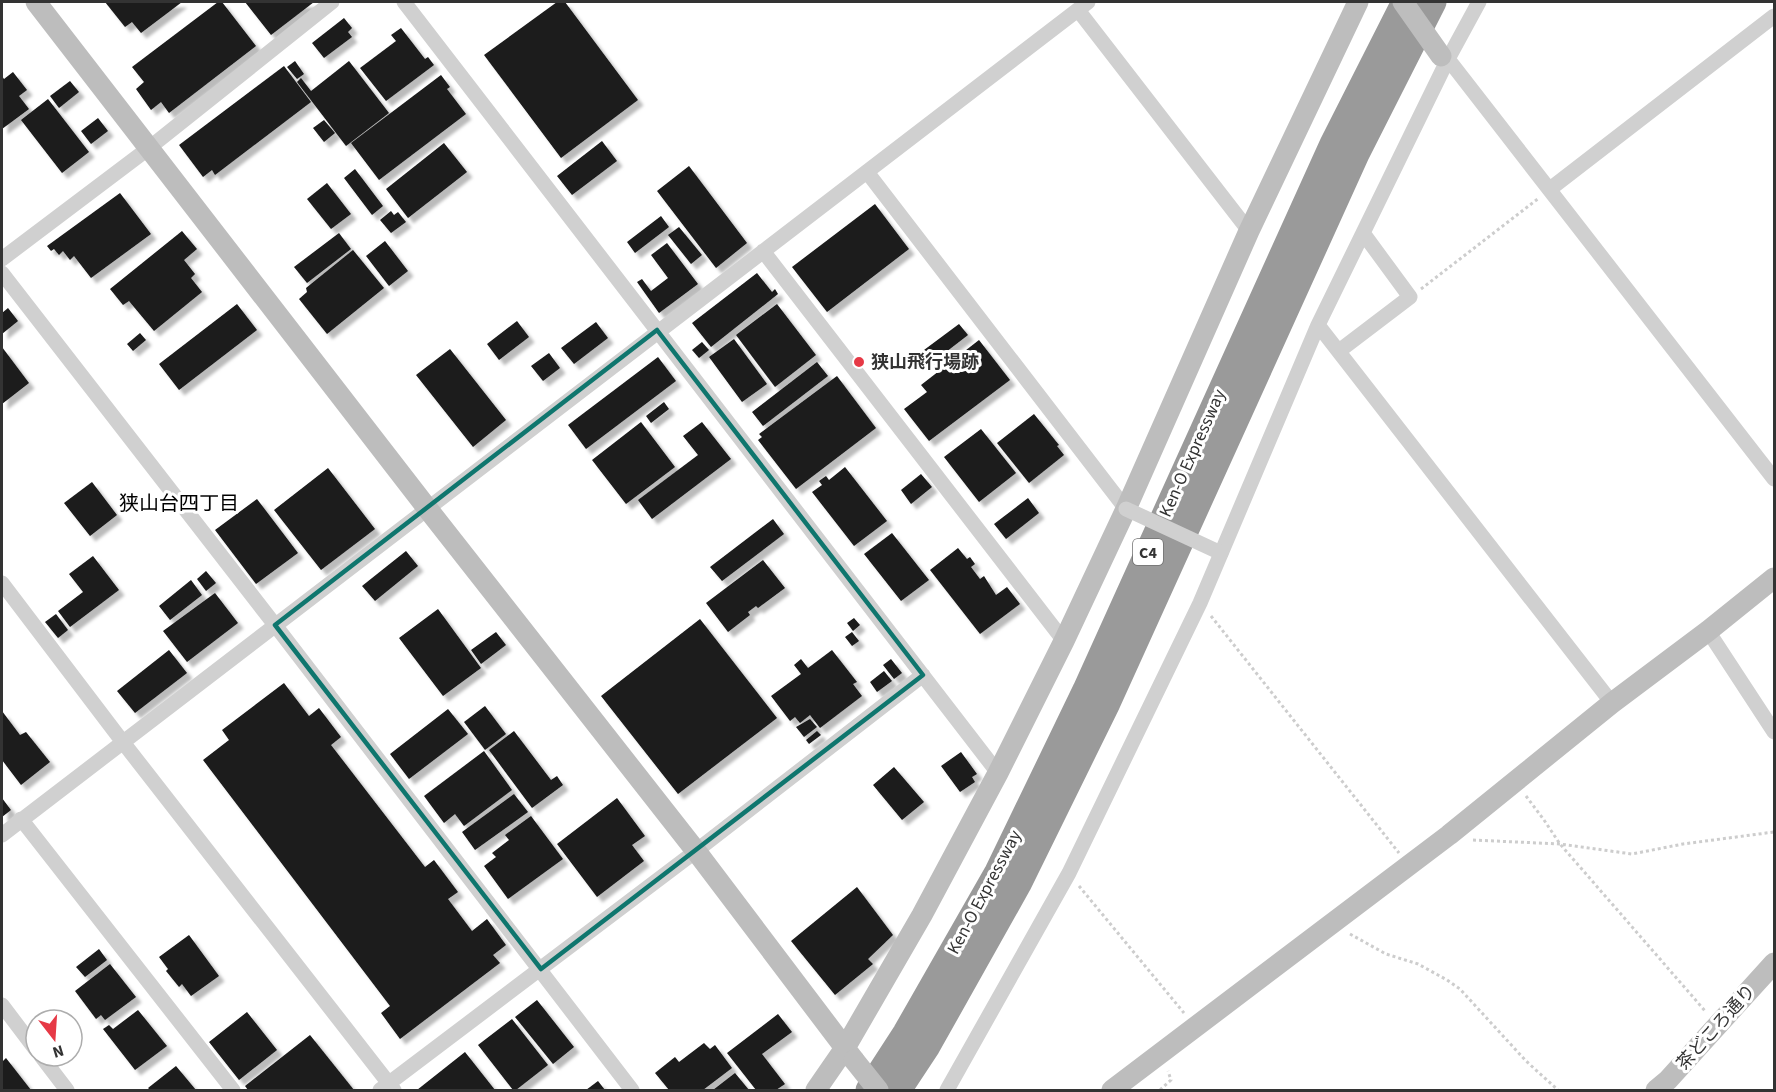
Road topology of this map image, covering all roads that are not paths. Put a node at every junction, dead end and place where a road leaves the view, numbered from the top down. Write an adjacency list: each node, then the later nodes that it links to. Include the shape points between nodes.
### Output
1 (36, 2): 11 (street)
2 (332, 2): 11 (street)
3 (404, 2): 20 (street)
4 (1358, 2): 14 (street)
5 (1404, 2): 10 (street, bridge); 50 (highway, Ken-O Expressway / C4, via 1333,144 1086,690 998,872)
6 (1433, 2): 52 (highway, Ken-O Expressway / C4, via 1356,154 1060,799 1013,894 927,1046)
7 (1479, 2): 10 (street)
8 (1083, 6): 12 (street); 14 (street)
9 (1774, 16): 13 (street)
10 (1444, 57): 13 (street); 15 (street)
11 (150, 148): 17 (street); 23 (street)
12 (867, 172): 16 (street); 24 (street)
13 (1550, 189): 22 (street)
14 (1248, 231): 24 (street)
15 (1362, 233): 19 (street); 21 (street, via 1410,297)
16 (763, 251): 20 (street); 30 (street)
17 (2, 259)
18 (2, 273): 28 (street)
19 (1318, 325): 21 (street); 25 (street)
20 (657, 330): 23 (street); 31 (street)
21 (1339, 351): 32 (street)
22 (1774, 479)
23 (427, 508): 28 (street); 38 (street)
24 (1126, 509): 25 (street, bridge); 30 (street)
25 (1221, 553): 53 (street, via 1069,873)
26 (1774, 578): 29 (street)
27 (2, 583): 34 (street)
28 (275, 625): 34 (street); 40 (street)
29 (1708, 631): 32 (street); 33 (street)
30 (1064, 640): 35 (street)
31 (922, 675): 35 (street); 38 (street)
32 (1612, 704): 54 (street, via 1449,835)
33 (1774, 732)
34 (122, 741): 36 (street); 45 (street)
35 (998, 773): 43 (street)
36 (21, 819): 37 (street); 47 (street)
37 (2, 835)
38 (696, 851): 40 (street); 43 (street)
39 (1774, 963): 55 (street, 茶どころ通り)
40 (541, 969): 45 (street); 48 (street)
41 (2, 1005): 42 (street)
42 (24, 1034)
43 (849, 1054): 49 (street); 51 (street, bridge)
44 (51, 1068): 46 (street)
45 (388, 1088)
46 (68, 1090)
47 (233, 1090)
48 (632, 1090)
49 (816, 1090)
50 (869, 1090)
51 (878, 1090)
52 (897, 1090)
53 (947, 1090)
54 (1112, 1090)
55 (1656, 1090)

